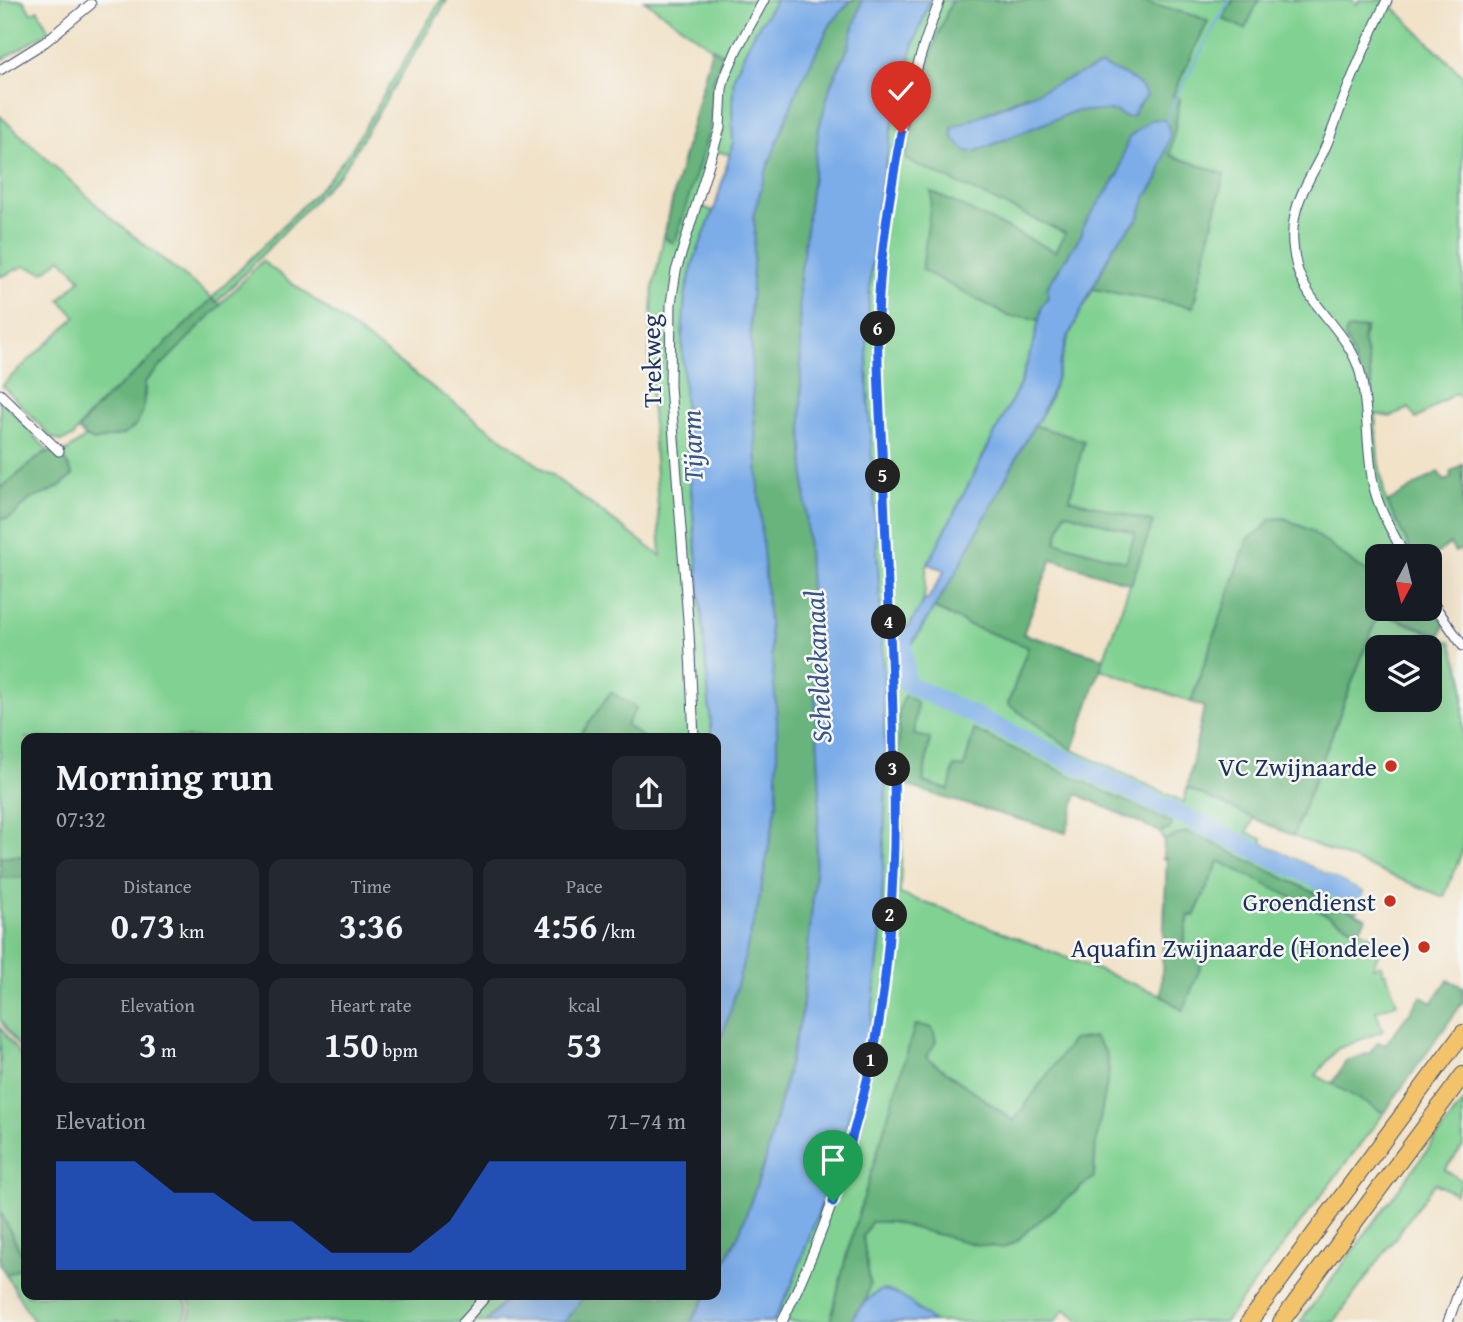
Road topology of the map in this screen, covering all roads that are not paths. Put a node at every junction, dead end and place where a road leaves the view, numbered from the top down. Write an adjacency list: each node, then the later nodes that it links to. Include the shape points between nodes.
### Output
1 (764, 0): 11 (street, Trekweg, via 724,77 720,128 676,271 671,303 670,386)
2 (940, 0): 17 (street, via 901,133 879,289 894,812 882,995 847,1157 821,1235)
3 (1387, 0): 8 (street, via 1300,196 1293,233 1305,286 1357,364 1373,483)
4 (91, 4): 5 (street, via 46,42)
5 (0, 70)
6 (0, 394): 7 (street)
7 (59, 451)
8 (1399, 544)
9 (1442, 616): 10 (street)
10 (1463, 646)
11 (694, 733)
12 (1463, 1033): 18 (highway)
13 (1463, 1075): 19 (highway)
14 (1463, 1280): 20 (street)
15 (483, 1300): 16 (street)
16 (463, 1322)
17 (782, 1322)
18 (1249, 1322)
19 (1281, 1322)
20 (1448, 1322)

